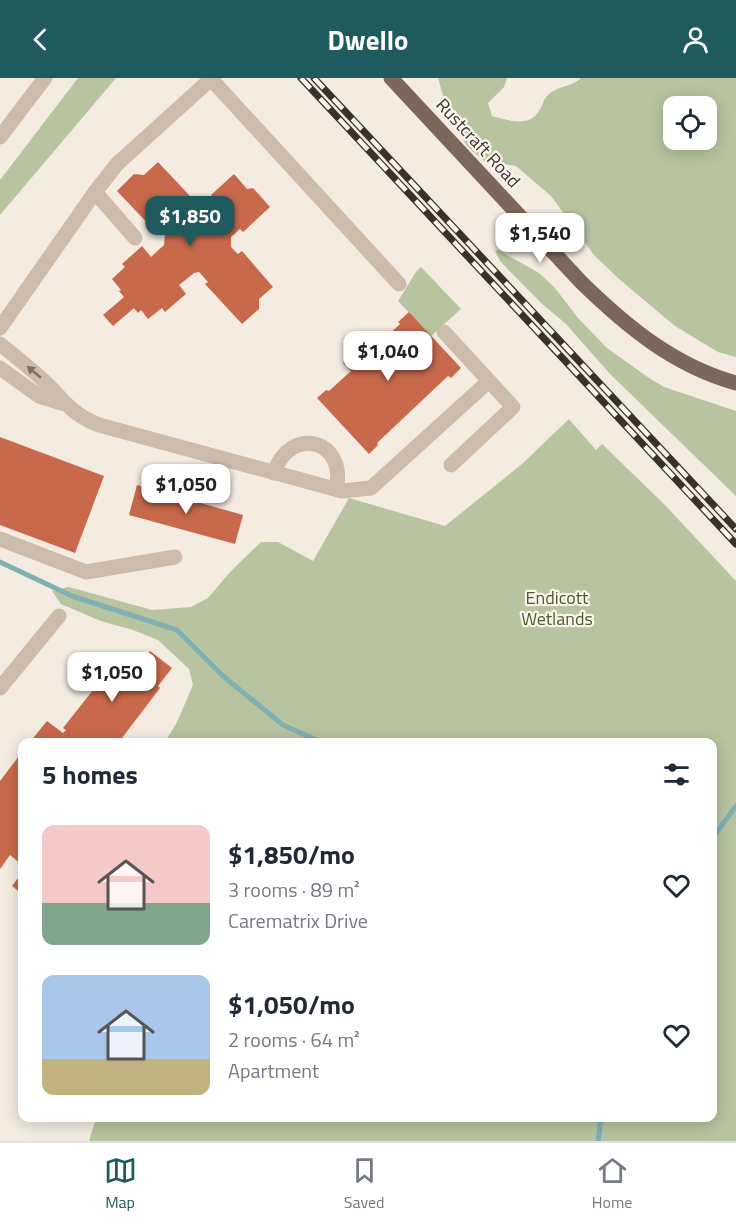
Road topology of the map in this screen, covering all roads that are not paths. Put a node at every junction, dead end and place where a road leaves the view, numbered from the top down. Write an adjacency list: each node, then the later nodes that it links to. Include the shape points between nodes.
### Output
1 (45, 78): 3 (street)
2 (391, 78): 12 (main road, Rustcraft Road, via 613,313 676,358)
3 (0, 137)
4 (95, 192): 5 (street); 6 (street, via 117,164 211,79); 7 (street)
5 (135, 238)
6 (399, 284)
7 (0, 328)
8 (444, 332): 11 (street)
9 (0, 344): 13 (street, one-way to 9, via 41,378)
10 (0, 368): 13 (street, via 39,396)
11 (489, 381): 14 (street, via 513,407); 16 (street, via 371,488)
12 (736, 383)
13 (64, 404): 15 (street, via 99,425)
14 (452, 465)
15 (274, 473): 16 (street); 16 (street, via 290,448 308,443 318,445 327,450 338,468)
16 (336, 489)
17 (0, 539): 18 (street, via 86,572)
18 (176, 557)
19 (59, 616): 20 (street)
20 (0, 688)

